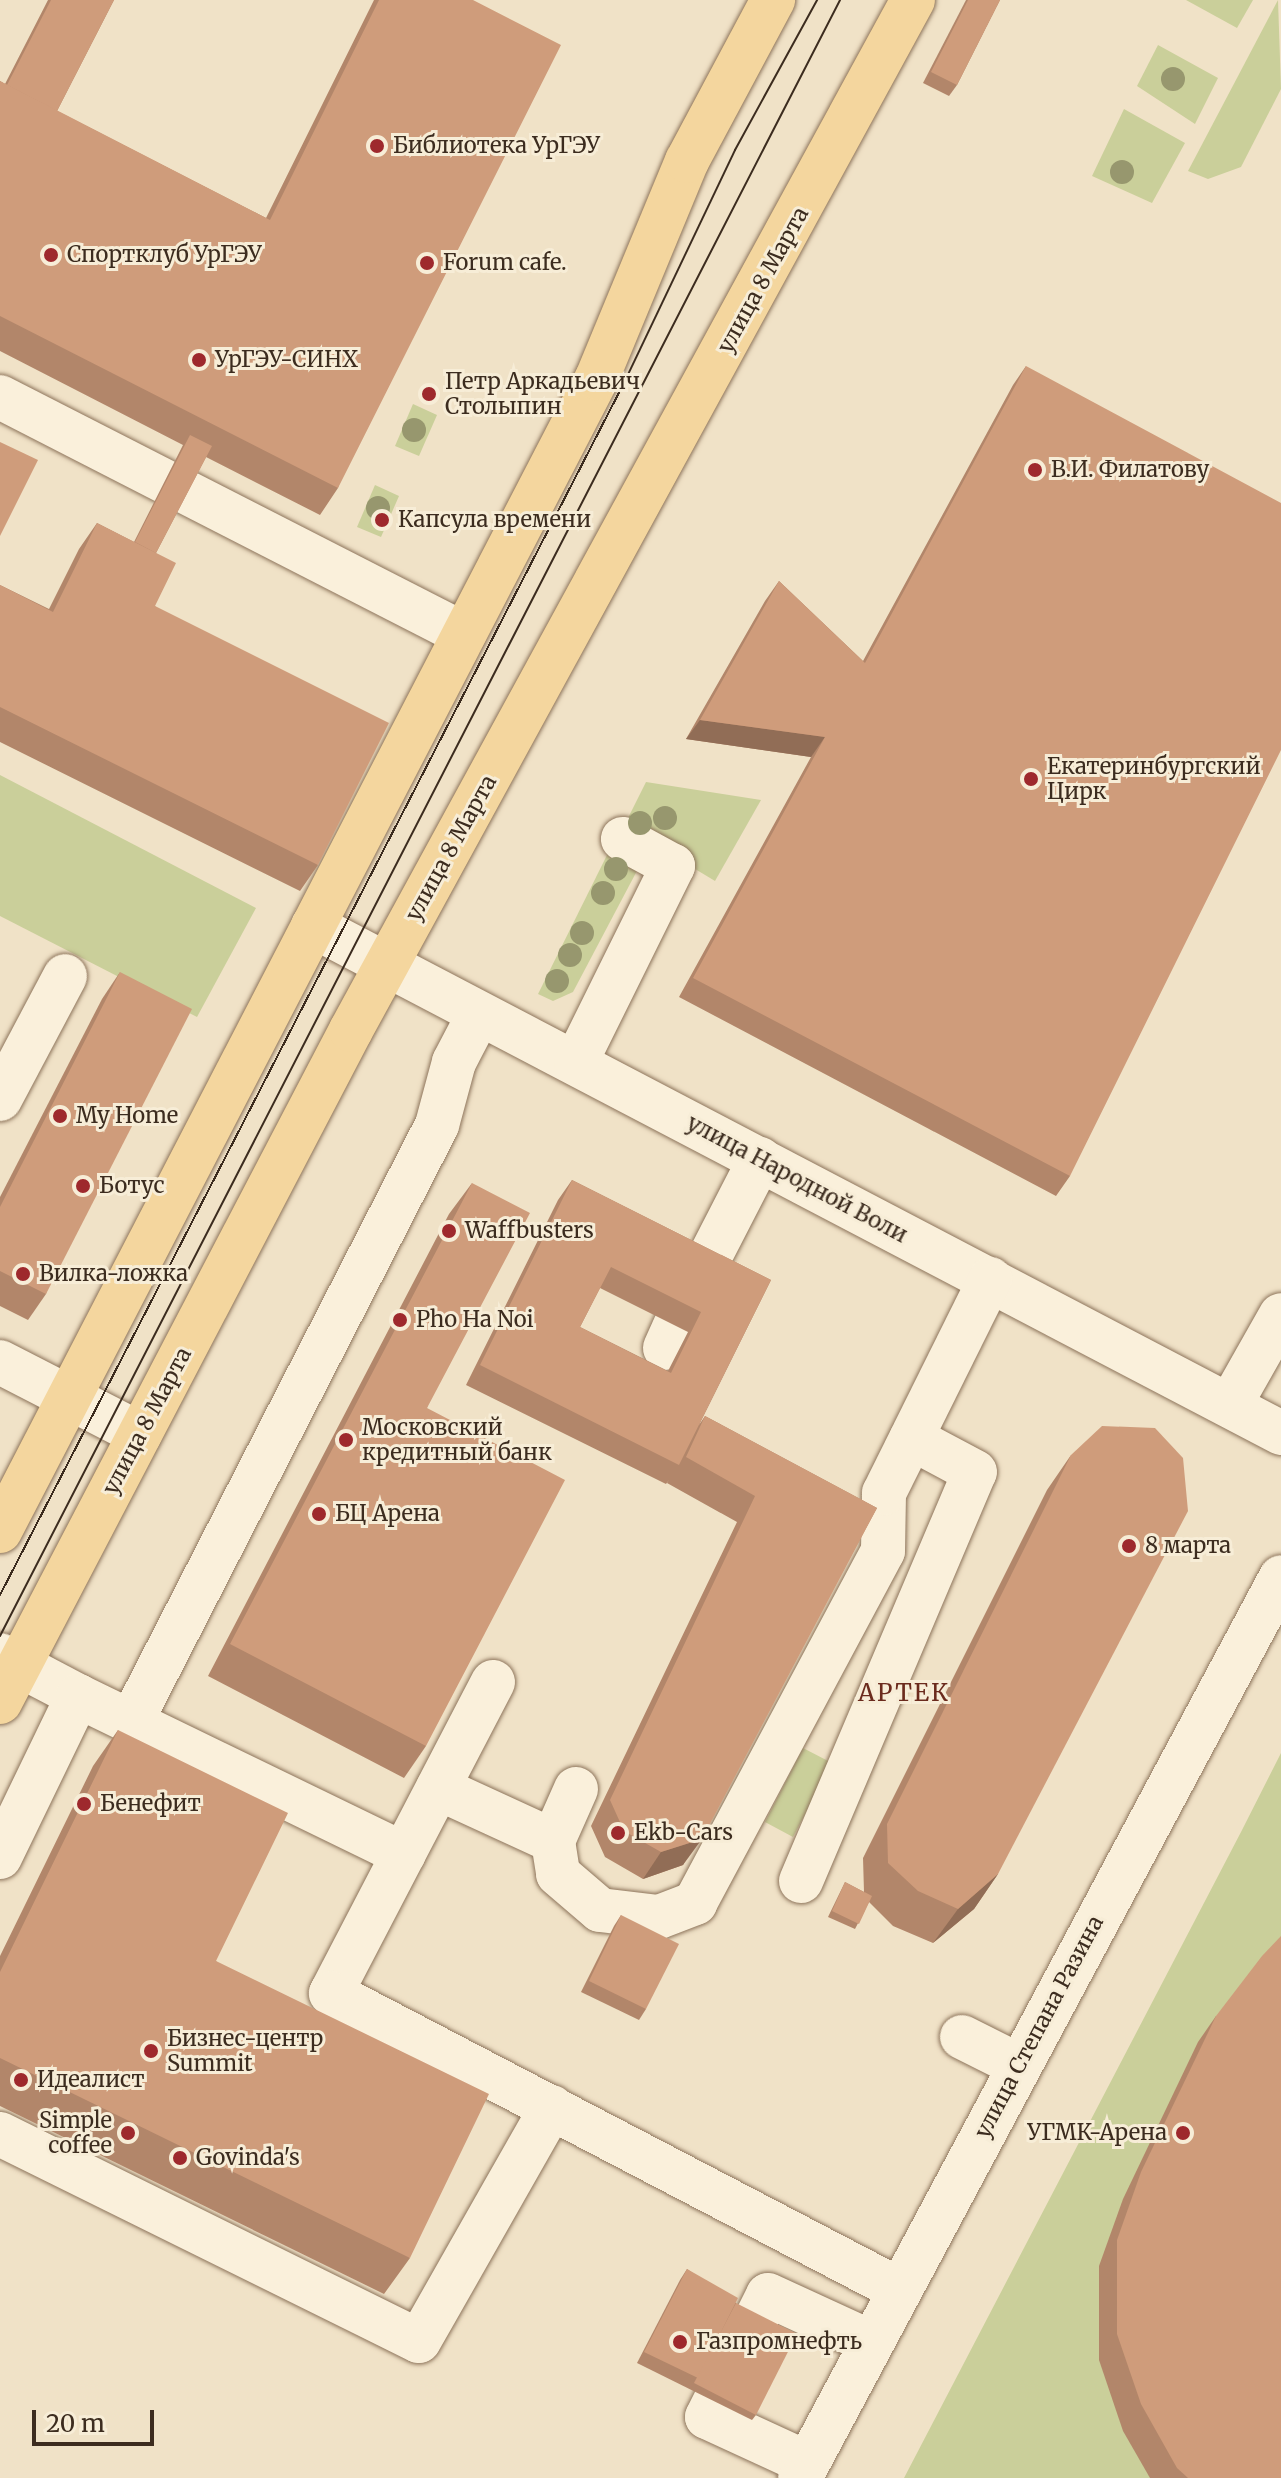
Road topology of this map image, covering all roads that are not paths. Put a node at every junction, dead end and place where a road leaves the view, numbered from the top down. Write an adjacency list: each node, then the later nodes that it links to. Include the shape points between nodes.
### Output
1 (773, 0): 4 (main road, via 687,161 597,378)
2 (913, 0): 7 (main road, улица 8 Марта)
3 (0, 397): 4 (street)
4 (464, 634): 6 (main road)
5 (623, 839): 10 (street, via 673,866)
6 (313, 926): 7 (street, улица Народной Воли); 17 (main road)
7 (387, 965): 9 (street, улица Народной Воли); 20 (main road, улица 8 Марта)
8 (65, 976): 11 (street)
9 (479, 1014): 10 (street, улица Народной Воли); 27 (street, via 454,1062 437,1125)
10 (576, 1062): 12 (street, улица Народной Воли)
11 (0, 1099)
12 (760, 1159): 13 (street); 14 (street, улица Народной Воли)
13 (702, 1272)
14 (990, 1279): 18 (street, улица Народной Воли); 21 (street)
15 (1281, 1315): 18 (street)
16 (0, 1362): 17 (street)
17 (69, 1398): 20 (street); 22 (main road)
18 (1230, 1405): 19 (street, улица Народной Воли)
19 (1281, 1433)
20 (140, 1434): 24 (main road, улица 8 Марта)
21 (911, 1438): 30 (street, via 884,1493 883,1551 695,1903 659,1917 600,1910 558,1874); 33 (street, via 975,1472)
22 (0, 1531)
23 (1281, 1577): 35 (street, улица Степана Разина)
24 (6, 1674): 26 (street)
25 (493, 1682): 28 (street)
26 (78, 1696): 27 (street); 32 (street)
27 (131, 1722): 31 (street)
28 (438, 1788): 30 (street); 31 (street)
29 (576, 1789): 30 (street)
30 (553, 1841)
31 (404, 1854): 36 (street, via 331,1993)
32 (0, 1857)
33 (801, 1881)
34 (962, 2037): 35 (street)
35 (1018, 2065): 38 (street, улица Степана Разина)
36 (552, 2107): 37 (street, via 419,2341); 38 (street)
37 (0, 2134)
38 (898, 2289): 39 (street, улица Степана Разина)
39 (870, 2342): 40 (street, улица Степана Разина); 40 (street, via 768,2295 707,2417)
40 (803, 2471)

